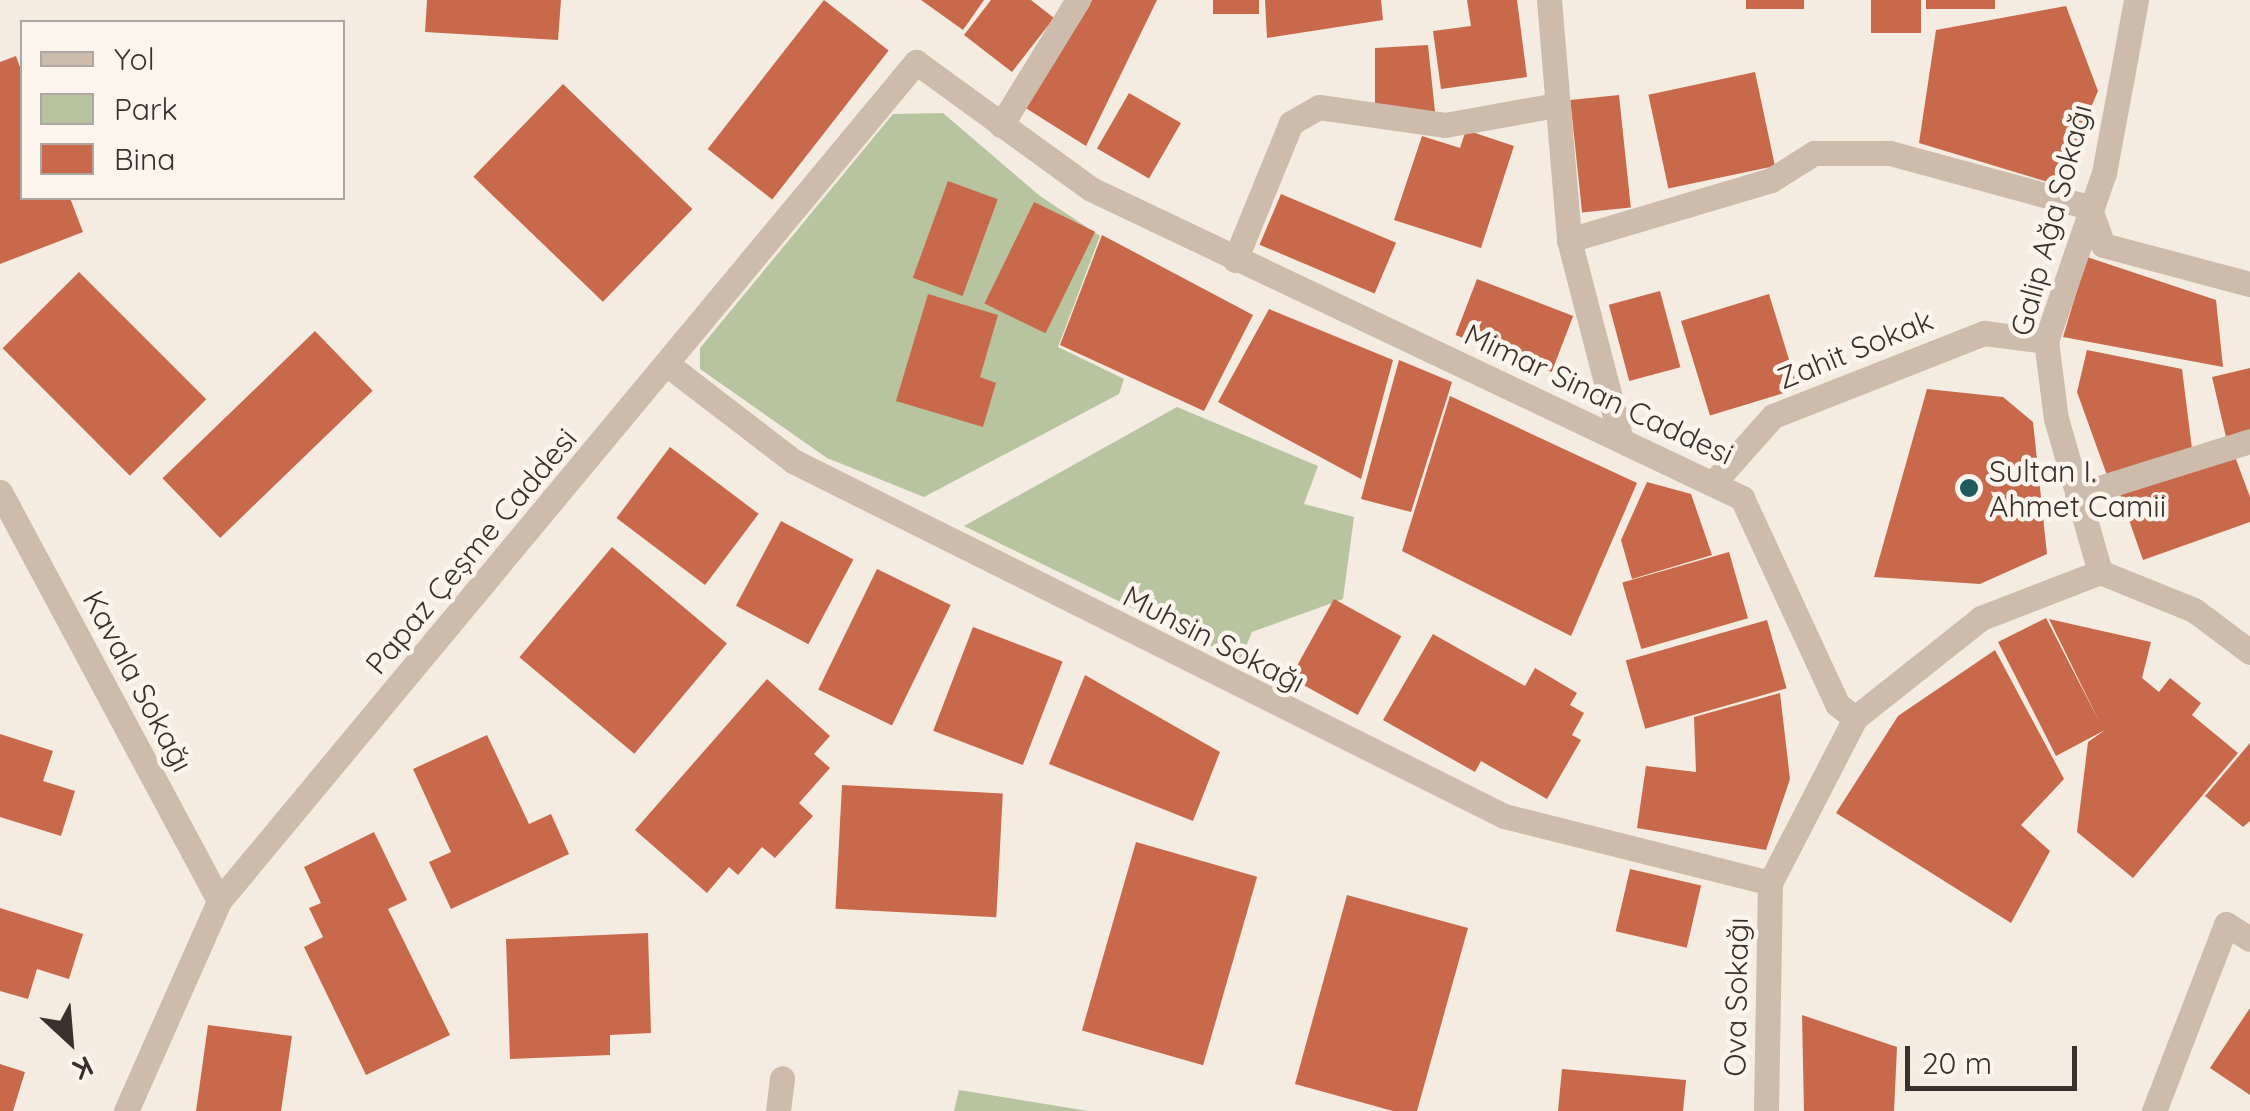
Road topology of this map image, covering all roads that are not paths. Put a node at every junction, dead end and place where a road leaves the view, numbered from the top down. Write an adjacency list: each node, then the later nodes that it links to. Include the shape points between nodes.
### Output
1 (1078, 0): 6 (street)
2 (1549, 0): 5 (street)
3 (2136, 0): 7 (street, Galip Ağa Sokağı, via 2104,173)
4 (916, 62): 6 (street, Mimar Sinan Caddesi); 12 (street, Papaz Çeşme Caddesi)
5 (1556, 105): 8 (street); 9 (street, via 1445,125 1319,106 1292,123)
6 (1001, 125): 9 (street, Mimar Sinan Caddesi, via 1091,189)
7 (2089, 207): 8 (street, via 1890,153 1814,153 1771,180); 10 (street, via 2102,245); 11 (street, Galip Ağa Sokağı)
8 (1569, 240): 13 (street)
9 (1235, 260): 13 (street, Mimar Sinan Caddesi)
10 (2250, 284)
11 (2046, 341): 15 (street, Zahit Sokak, via 1984,333 1774,416); 17 (street, Galip Ağa Sokağı, via 2056,419)
12 (668, 365): 21 (street, Muhsin Sokağı, via 793,461 1487,808); 22 (street, Papaz Çeşme Caddesi)
13 (1621, 438): 15 (street, Mimar Sinan Caddesi)
14 (2250, 440): 17 (street)
15 (1714, 481): 20 (street, Mimar Sinan Caddesi, via 1742,498 1837,704)
16 (0, 492): 22 (street, Kavala Sokağı)
17 (2077, 495): 18 (street, Galip Ağa Sokağı)
18 (2100, 572): 19 (street, via 2194,610); 20 (street, via 1981,618)
19 (2250, 652)
20 (1855, 718): 21 (street)
21 (1770, 884): 27 (street, Ova Sokağı)
22 (218, 901): 25 (street, Papaz Çeşme Caddesi)
23 (2250, 939): 28 (street, via 2226,924)
24 (782, 1078): 26 (street)
25 (126, 1111)
26 (778, 1111)
27 (1766, 1111)
28 (2154, 1111)

